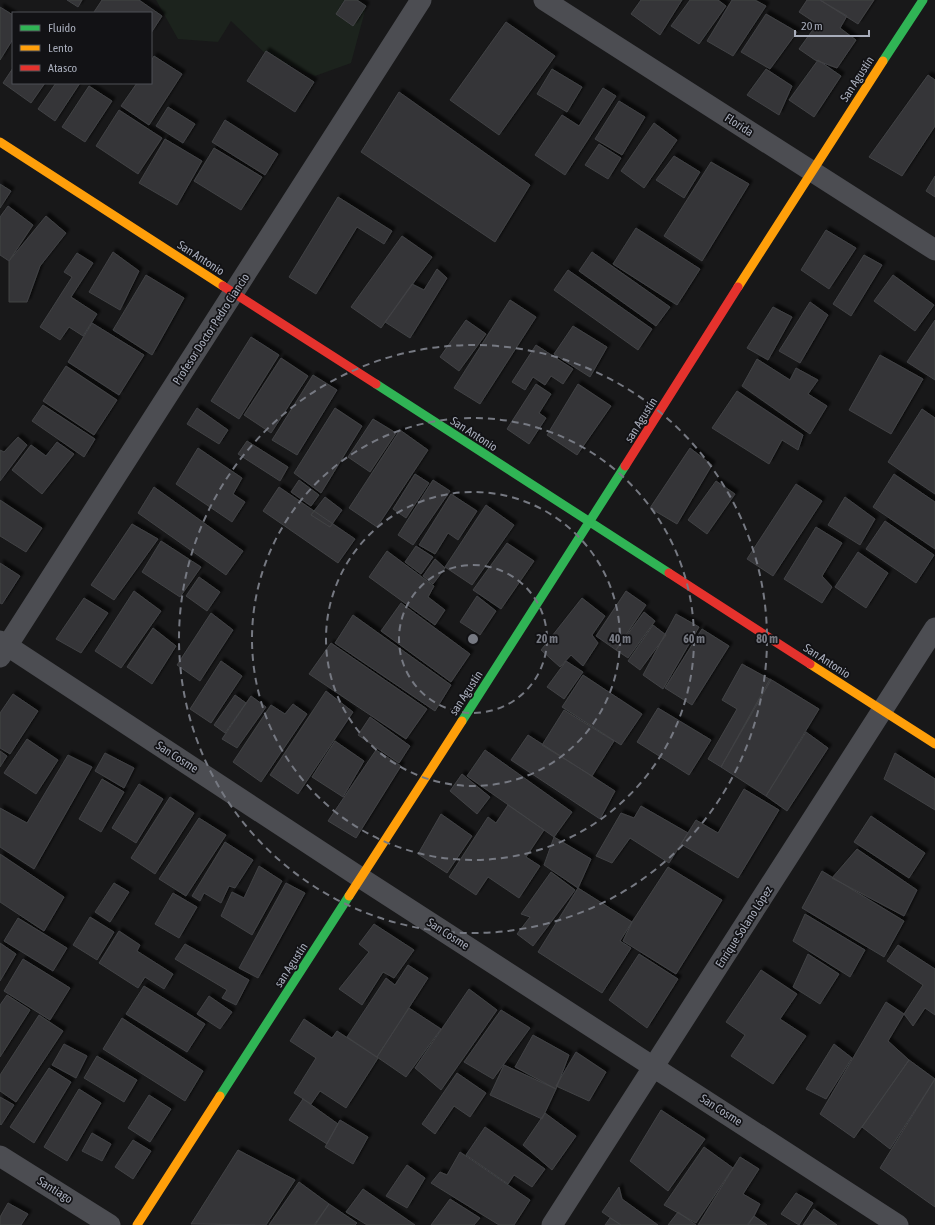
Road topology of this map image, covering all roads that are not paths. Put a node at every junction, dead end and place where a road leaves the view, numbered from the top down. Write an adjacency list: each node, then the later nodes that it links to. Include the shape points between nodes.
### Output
1 (421, 0): 7 (street, Profesor Doctor Pedro Ciancio)
2 (544, 0): 5 (street, Florida)
3 (923, 0): 5 (street, San Agustín)
4 (0, 142): 7 (street, San Antonio)
5 (811, 171): 6 (street, Florida); 8 (street, san Agustín)
6 (935, 250)
7 (233, 293): 8 (street, San Antonio); 10 (street, Profesor Doctor Pedro Ciancio)
8 (590, 523): 11 (street, San Antonio); 13 (street, san Agustín)
9 (935, 628): 11 (street, Enrique Solano López)
10 (2, 648): 13 (street, San Cosme)
11 (882, 710): 12 (street, San Antonio); 14 (street, Enrique Solano López)
12 (935, 744)
13 (361, 878): 14 (street, San Cosme); 17 (street, san Agustín)
14 (654, 1067): 18 (street, Enrique Solano López); 19 (street, San Cosme)
15 (0, 1156): 16 (street, Santiago)
16 (110, 1225)
17 (138, 1225)
18 (552, 1225)
19 (898, 1225)

